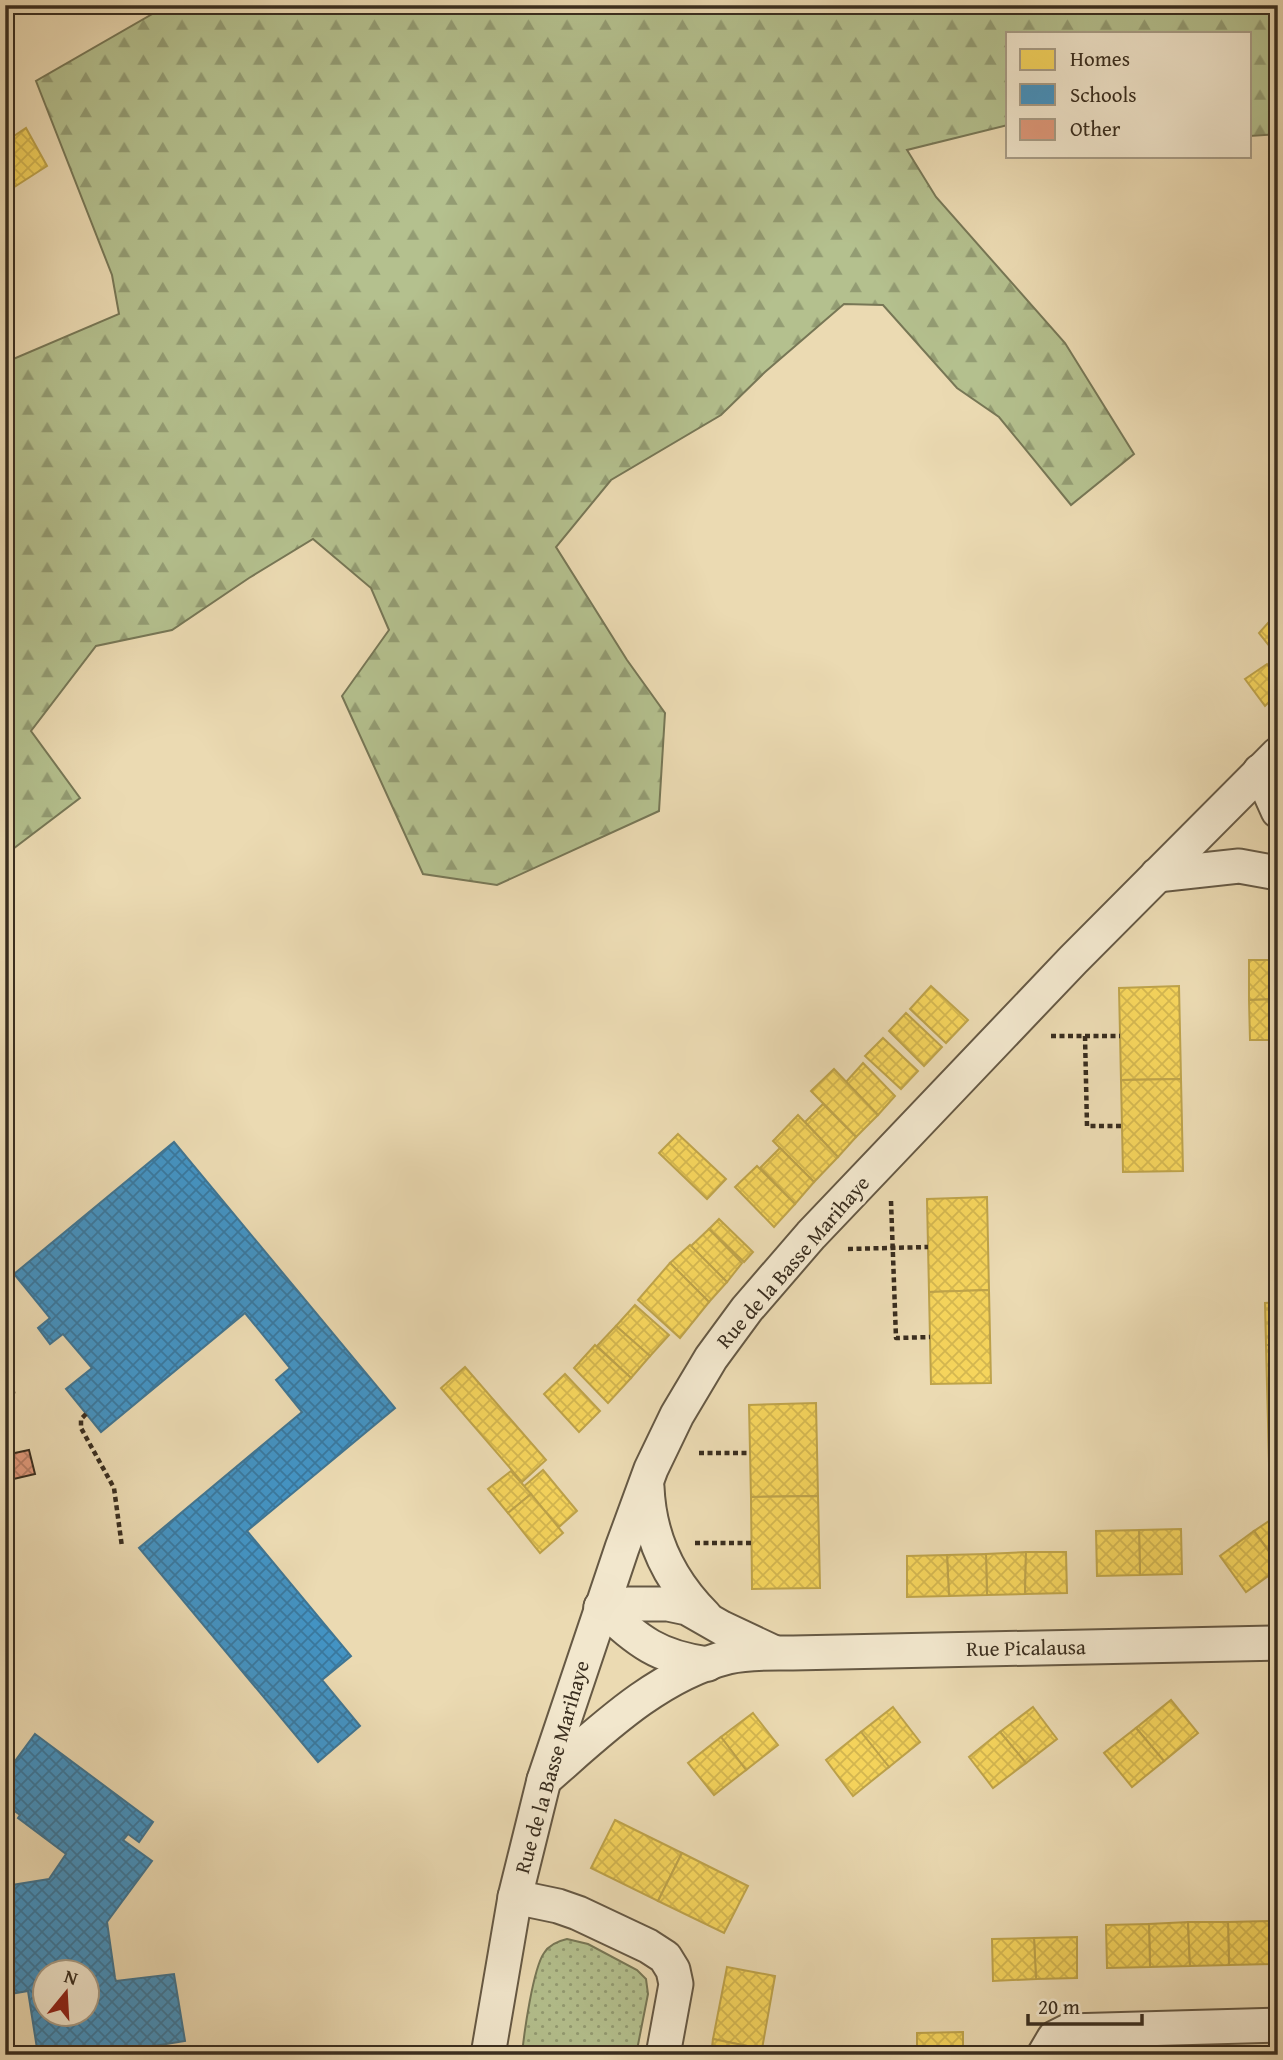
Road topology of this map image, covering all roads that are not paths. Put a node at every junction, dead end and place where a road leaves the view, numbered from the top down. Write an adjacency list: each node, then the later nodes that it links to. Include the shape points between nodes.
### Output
1 (1272, 770): 2 (street); 4 (street, Rue de la Basse Marihaye)
2 (1278, 811)
3 (1278, 873): 4 (street, via 1239,866)
4 (1157, 875): 5 (street, Rue de la Basse Marihaye, via 875,1167 747,1309 677,1415)
5 (646, 1482): 6 (street, Rue de la Basse Marihaye); 7 (street, Rue Picalausa, via 653,1531 664,1560 675,1582)
6 (601, 1607): 7 (street, Rue Picalausa, via 668,1604); 10 (street, Rue Picalausa, via 652,1649 671,1658); 11 (street, Rue de la Basse Marihaye)
7 (707, 1618): 9 (street, Rue Picalausa)
8 (1278, 1644): 9 (street, Rue Picalausa)
9 (776, 1653): 10 (street, Rue Picalausa, via 743,1654)
10 (708, 1664): 11 (street, Rue Picalausa, via 680,1675 639,1702)
11 (544, 1780): 12 (street, Rue de la Basse Marihaye)
12 (515, 1897): 14 (street, Rue de la Basse Marihaye); 15 (street, Rue de la Basse Marihaye, via 578,1913 665,1957 676,1984)
13 (1278, 2025): 16 (street, via 1068,2031 1054,2038)
14 (488, 2055)
15 (663, 2055)
16 (1044, 2055)

